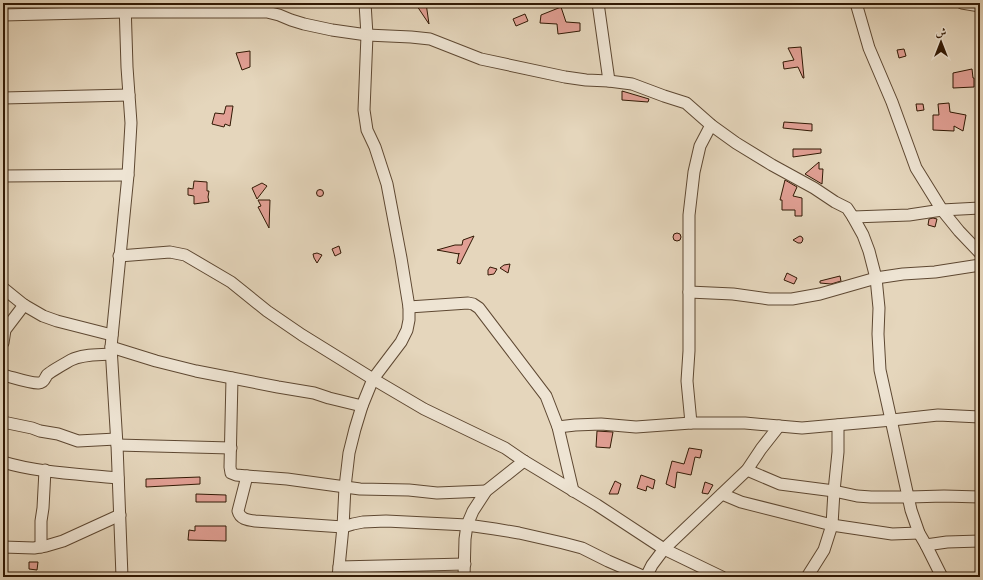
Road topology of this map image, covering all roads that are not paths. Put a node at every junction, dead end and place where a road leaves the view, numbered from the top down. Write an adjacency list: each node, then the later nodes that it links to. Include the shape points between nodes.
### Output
1 (365, 3): 8 (street)
2 (598, 3): 9 (street)
3 (856, 3): 16 (street, via 869,48 916,168)
4 (962, 3): 5 (street)
5 (980, 6)
6 (125, 7): 7 (street); 8 (street, via 267,12 304,24); 10 (street)
7 (3, 15)
8 (367, 35): 9 (street, via 430,39 481,59 565,77); 25 (street, via 364,110 367,130 388,184)
9 (609, 81): 12 (street, via 632,84 686,103)
10 (129, 96): 11 (street); 13 (street, via 131,122)
11 (3, 98)
12 (712, 125): 17 (street, via 736,143 847,208); 23 (street, via 700,146 688,215)
13 (128, 175): 14 (street); 19 (street)
14 (3, 176)
15 (980, 208): 16 (street)
16 (942, 210): 17 (street, via 909,215); 18 (street)
17 (853, 217): 21 (street, via 869,252)
18 (980, 253)
19 (119, 256): 27 (street); 32 (street, via 170,252 185,255 231,282 302,335)
20 (980, 264): 21 (street)
21 (876, 278): 23 (street, via 792,299); 35 (street, via 880,370)
22 (3, 288): 24 (street)
23 (689, 292): 37 (street, via 687,381)
24 (24, 305): 26 (street); 27 (street, via 57,321)
25 (409, 307): 32 (street, via 407,330); 40 (street, via 468,303 479,308 546,396)
26 (4, 330): 28 (street)
27 (112, 336): 29 (street)
28 (3, 343)
29 (111, 351): 30 (street, via 72,360 49,373 41,383); 31 (street); 41 (street)
30 (3, 375)
31 (232, 378): 33 (street, via 314,393); 42 (street)
32 (373, 379): 33 (street); 43 (street, via 424,409 505,448)
33 (362, 406): 49 (street, via 349,453)
34 (980, 416): 35 (street, via 938,415)
35 (892, 420): 38 (street); 54 (street)
36 (3, 422): 41 (street, via 78,441)
37 (691, 423): 39 (street); 40 (street, via 636,427 601,424)
38 (838, 425): 39 (street, via 802,428); 52 (street)
39 (778, 426): 46 (street)
40 (558, 427): 51 (street)
41 (117, 442): 42 (street); 48 (street)
42 (231, 448): 47 (street, via 231,473)
43 (524, 461): 50 (street); 51 (street)
44 (3, 462): 45 (street)
45 (45, 470): 48 (street); 64 (street)
46 (747, 470): 52 (street, via 780,484); 53 (street)
47 (247, 476): 49 (street); 59 (street, via 238,511 239,516 244,519)
48 (118, 478): 56 (street)
49 (345, 487): 50 (street, via 437,493); 59 (street)
50 (486, 491): 57 (street)
51 (573, 491): 65 (street)
52 (834, 491): 54 (street, via 857,496); 58 (street)
53 (722, 494): 58 (street, via 741,502); 65 (street)
54 (909, 497): 55 (street); 60 (street)
55 (980, 497)
56 (120, 515): 64 (street, via 63,541); 68 (street)
57 (467, 525): 59 (street, via 386,521 363,522); 66 (street); 70 (street, via 519,533 582,548)
58 (832, 525): 60 (street, via 892,534); 72 (street, via 824,550)
59 (343, 527): 67 (street)
60 (919, 533): 62 (street)
61 (980, 540): 62 (street)
62 (926, 545): 73 (street)
63 (3, 547): 64 (street)
64 (41, 547)
65 (664, 549): 70 (street); 71 (street)
66 (465, 564): 67 (street); 69 (street)
67 (339, 572)
68 (122, 577)
69 (464, 577)
70 (646, 577)
71 (722, 577)
72 (807, 577)
73 (942, 577)

